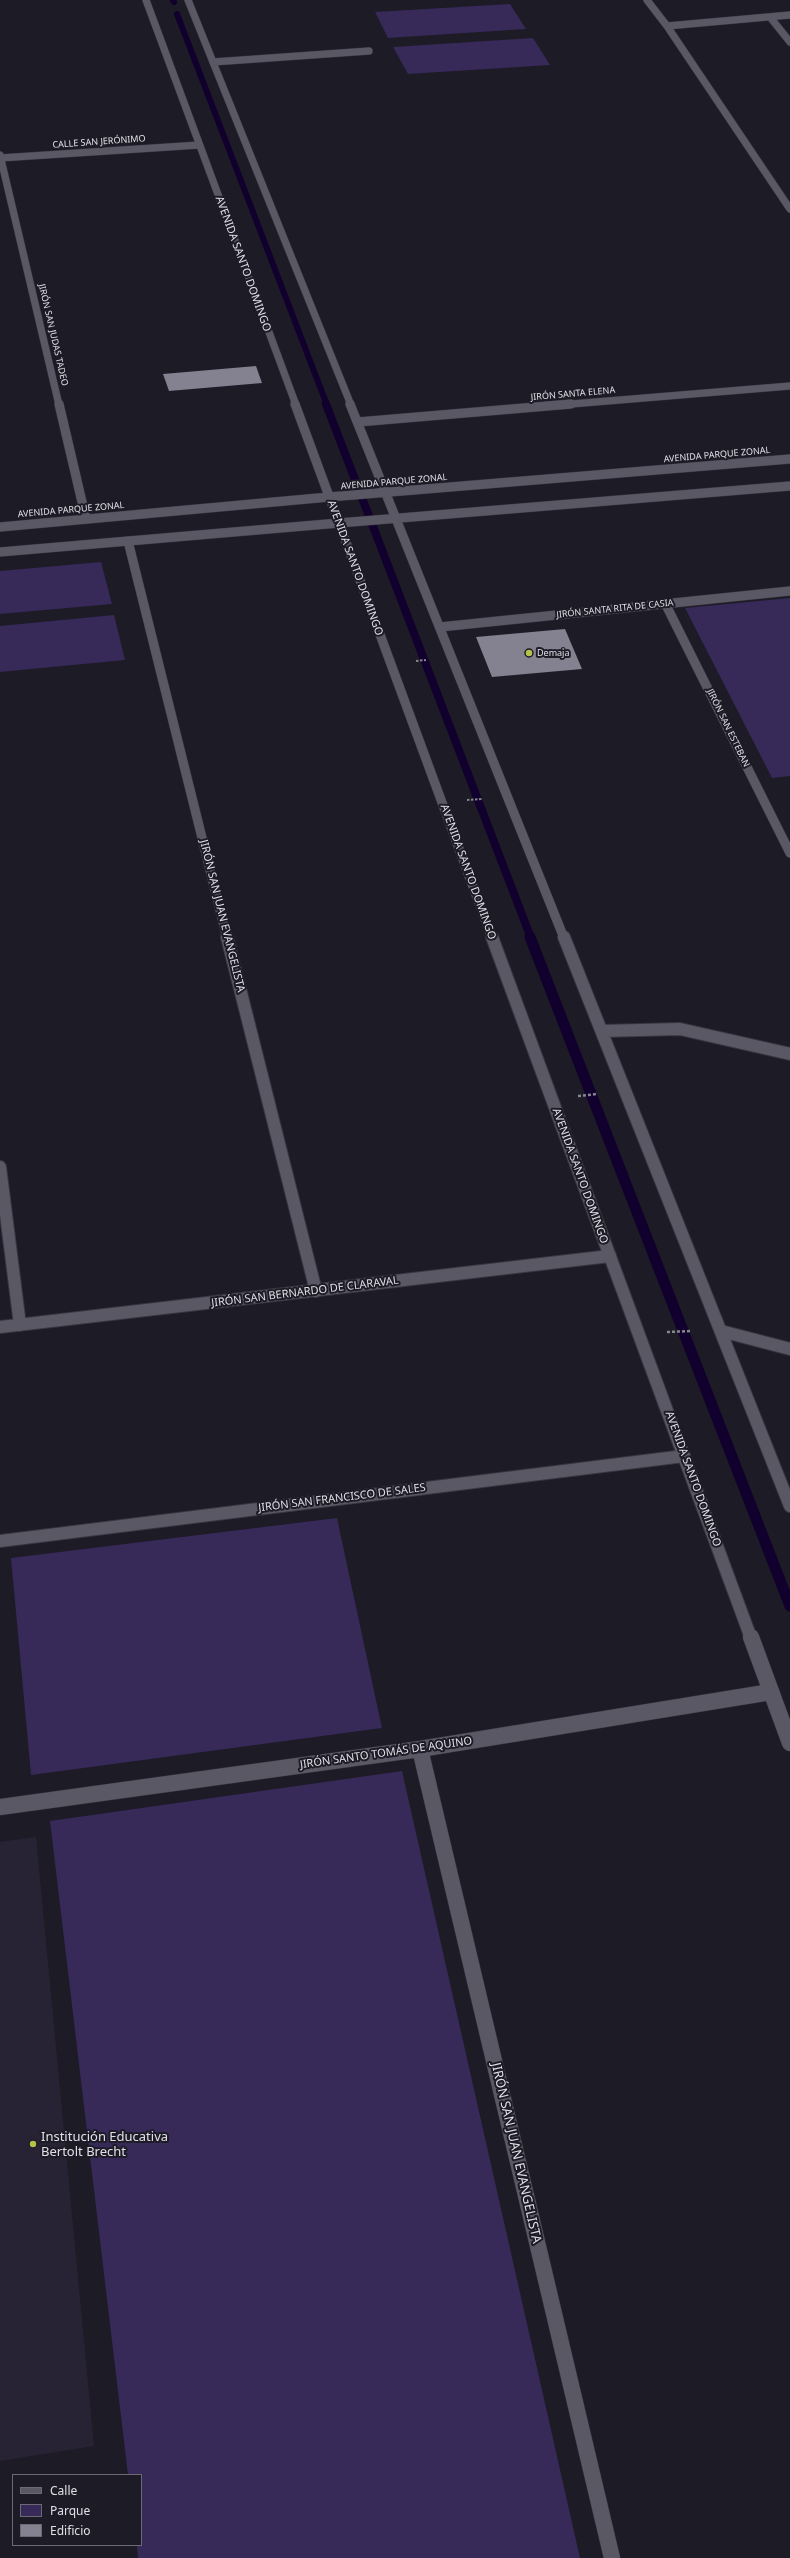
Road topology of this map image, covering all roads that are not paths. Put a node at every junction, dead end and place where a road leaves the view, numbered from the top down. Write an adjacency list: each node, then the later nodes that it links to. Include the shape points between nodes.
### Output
1 (146, 0): 10 (street, AVENIDA SANTO DOMINGO)
2 (188, 0): 9 (street)
3 (647, 0): 6 (street)
4 (790, 15): 5 (street)
5 (770, 17): 6 (street); 7 (street)
6 (667, 26): 12 (street)
7 (790, 42)
8 (369, 51): 9 (street)
9 (213, 62): 14 (street)
10 (199, 145): 11 (street, CALLE SAN JERÓNIMO); 18 (street, AVENIDA SANTO DOMINGO)
11 (0, 157): 19 (street, JIRÓN SAN JUDAS TADEO)
12 (790, 209)
13 (790, 386): 14 (street, JIRÓN SANTA ELENA)
14 (358, 422): 17 (street)
15 (790, 460): 17 (street, AVENIDA PARQUE ZONAL)
16 (790, 486): 20 (street)
17 (386, 492): 18 (street, AVENIDA PARQUE ZONAL); 20 (street)
18 (329, 497): 19 (street, AVENIDA PARQUE ZONAL); 21 (street, AVENIDA SANTO DOMINGO)
19 (86, 519): 22 (street, AVENIDA PARQUE ZONAL)
20 (397, 519): 21 (street); 27 (street)
21 (339, 523): 23 (street); 32 (street, AVENIDA SANTO DOMINGO)
22 (0, 527)
23 (128, 541): 24 (street); 33 (street, JIRÓN SAN JUAN EVANGELISTA)
24 (0, 552)
25 (790, 592): 26 (street, JIRÓN SANTA RITA DE CASIA)
26 (665, 603): 27 (street, JIRÓN SANTA RITA DE CASIA); 28 (street, JIRÓN SAN ESTEBAN)
27 (440, 627): 29 (street)
28 (790, 853)
29 (602, 1031): 30 (street, via 680,1029); 36 (street)
30 (790, 1054)
31 (0, 1167): 34 (street)
32 (610, 1256): 33 (street, JIRÓN SAN BERNARDO DE CLARAVAL); 38 (street, AVENIDA SANTO DOMINGO)
33 (316, 1291): 34 (street, JIRÓN SAN BERNARDO DE CLARAVAL)
34 (20, 1325): 35 (street, JIRÓN SAN BERNARDO DE CLARAVAL)
35 (0, 1327)
36 (720, 1331): 37 (street); 39 (street)
37 (790, 1349)
38 (684, 1456): 40 (street, JIRÓN SAN FRANCISCO DE SALES); 41 (street, AVENIDA SANTO DOMINGO)
39 (790, 1506)
40 (0, 1541)
41 (771, 1692): 42 (street, AVENIDA SANTO DOMINGO); 43 (street, JIRÓN SANTO TOMÁS DE AQUINO)
42 (790, 1743)
43 (420, 1749): 44 (street, JIRÓN SANTO TOMÁS DE AQUINO); 45 (street, JIRÓN SAN JUAN EVANGELISTA)
44 (0, 1807)
45 (612, 2558)

